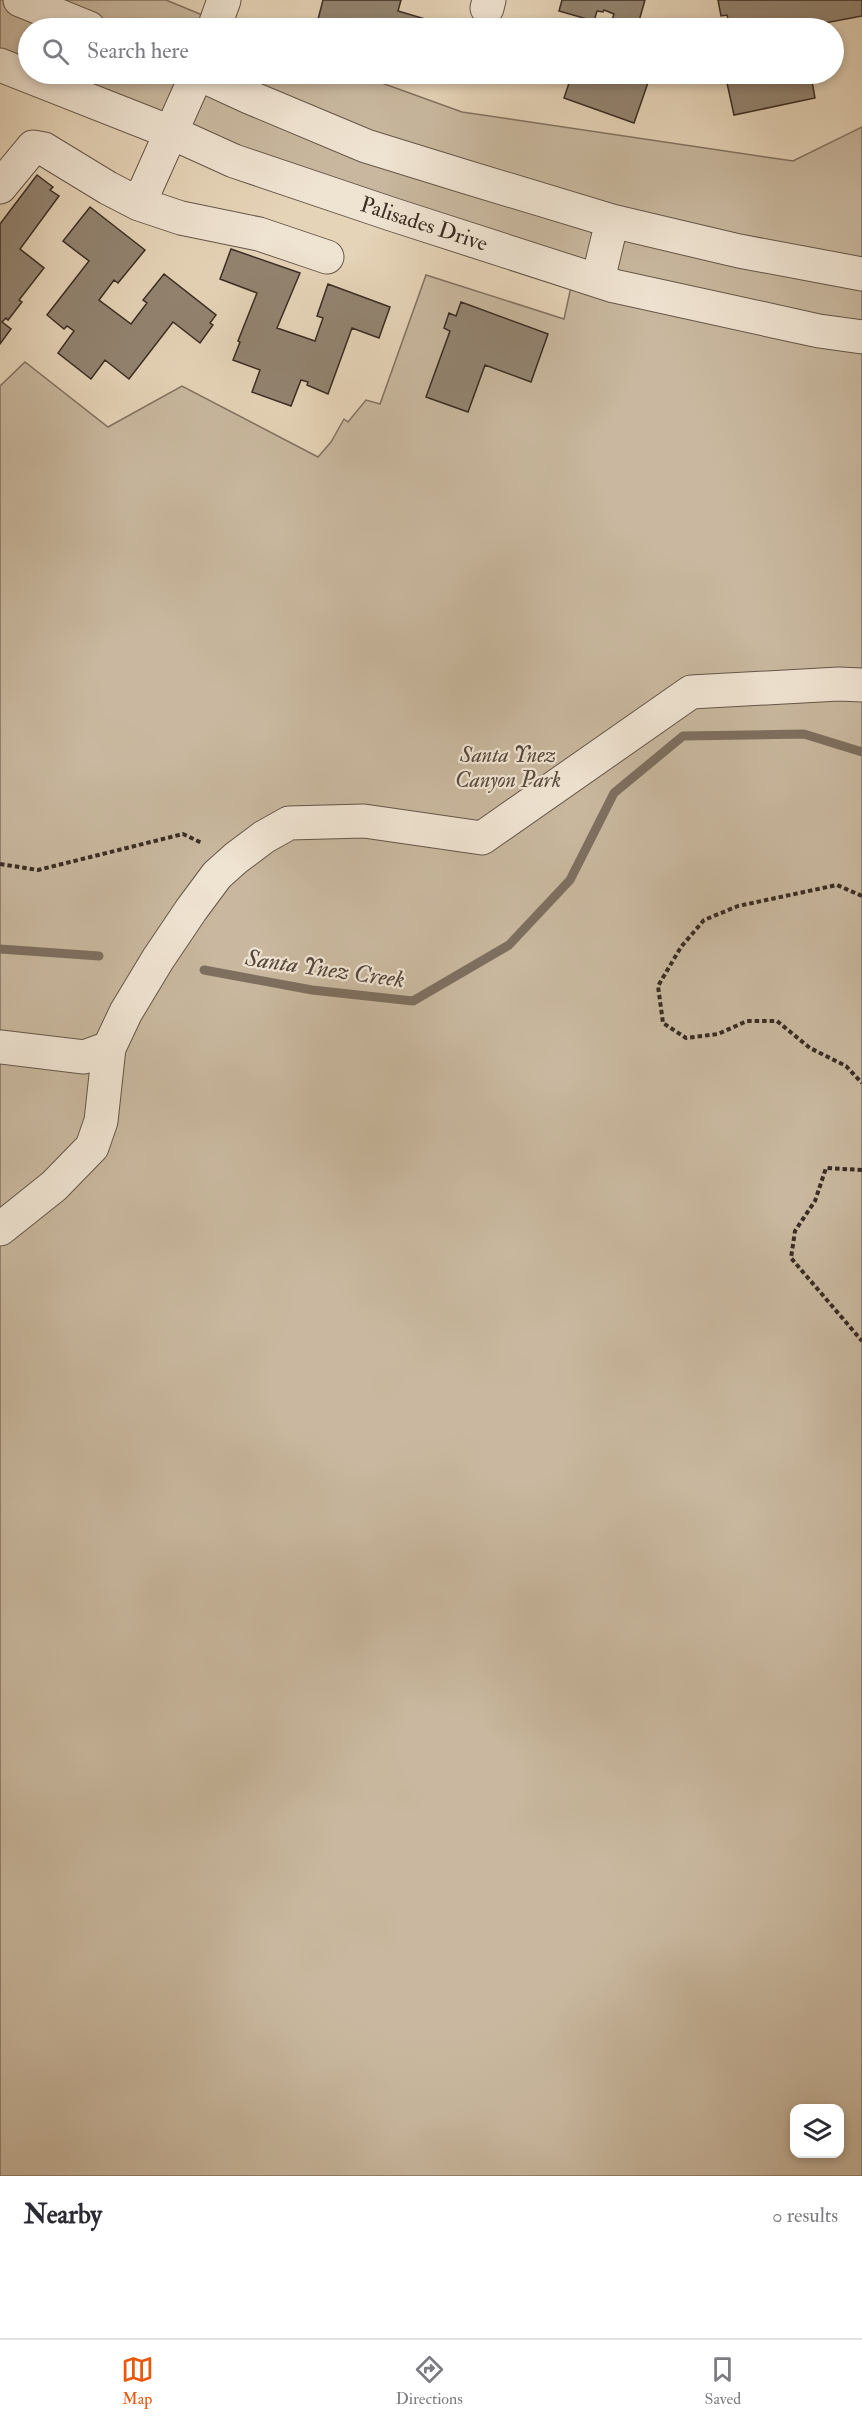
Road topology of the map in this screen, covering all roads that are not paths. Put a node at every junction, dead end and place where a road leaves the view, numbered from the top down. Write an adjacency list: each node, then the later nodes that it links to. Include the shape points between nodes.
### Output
1 (20, 0): 3 (street)
2 (224, 0): 4 (street)
3 (65, 18)
4 (218, 18)
5 (0, 65): 6 (street, Palisades Drive)
6 (18, 72)
7 (48, 84): 10 (street, Palisades Drive)
8 (193, 84): 10 (street)
9 (220, 84): 13 (street, via 366,146)
10 (170, 132): 12 (street); 16 (street, Palisades Drive, via 234,161)
11 (0, 187): 12 (street, via 33,147 44,149)
12 (139, 204): 14 (street, via 181,218 259,234)
13 (612, 221): 15 (street, via 739,251); 16 (street)
14 (327, 257)
15 (862, 274)
16 (598, 280): 17 (street, Palisades Drive, via 819,331)
17 (862, 337)
18 (862, 685): 20 (street, via 691,692 482,838 364,821 289,824 264,837 217,875 158,959)
19 (0, 1047): 20 (street, via 84,1057)
20 (109, 1048): 21 (street, via 101,1122 92,1147 54,1186)
21 (0, 1229)

